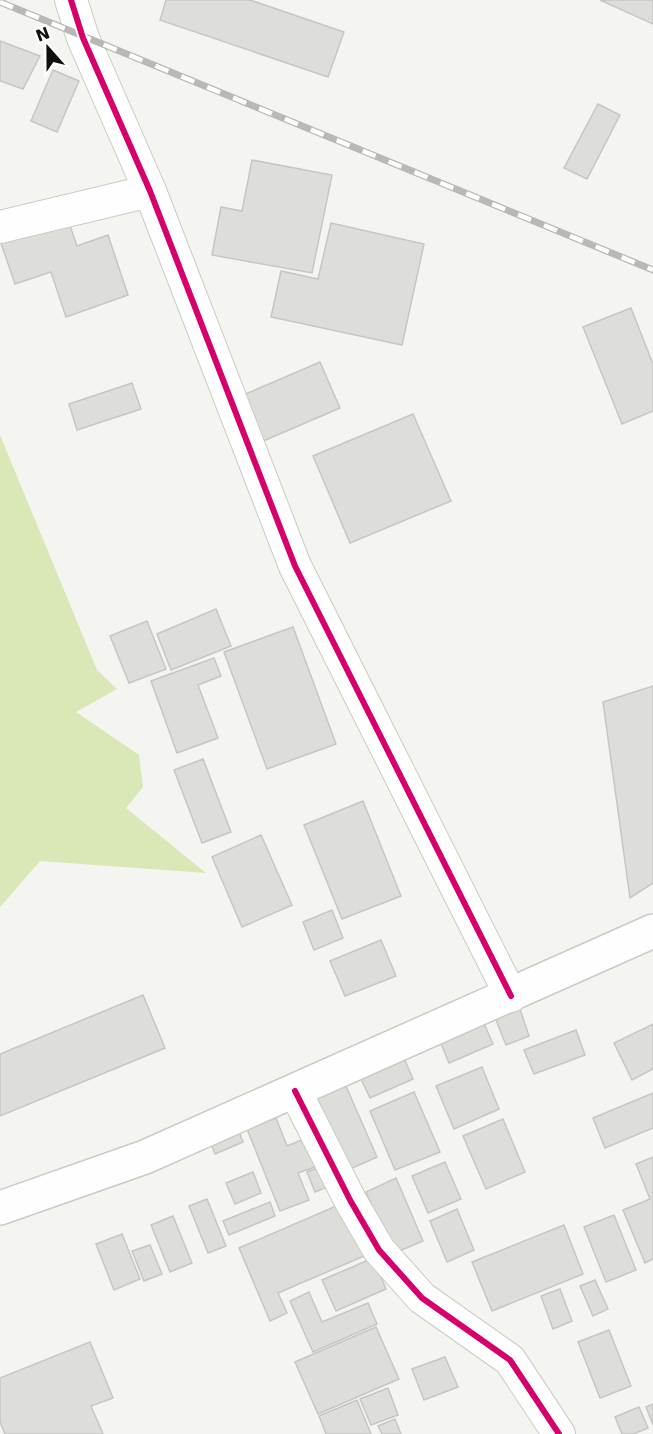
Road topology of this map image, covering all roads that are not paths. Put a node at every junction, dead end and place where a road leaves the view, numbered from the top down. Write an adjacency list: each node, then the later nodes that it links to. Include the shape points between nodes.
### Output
1 (71, 0): 2 (street, via 83,38)
2 (150, 191): 3 (street); 5 (street, via 295,566)
3 (0, 228)
4 (653, 931): 5 (main road)
5 (511, 996): 6 (main road)
6 (295, 1091): 7 (main road, via 145,1157); 8 (street, via 379,1250 422,1298 510,1360)
7 (0, 1208)
8 (559, 1434)

